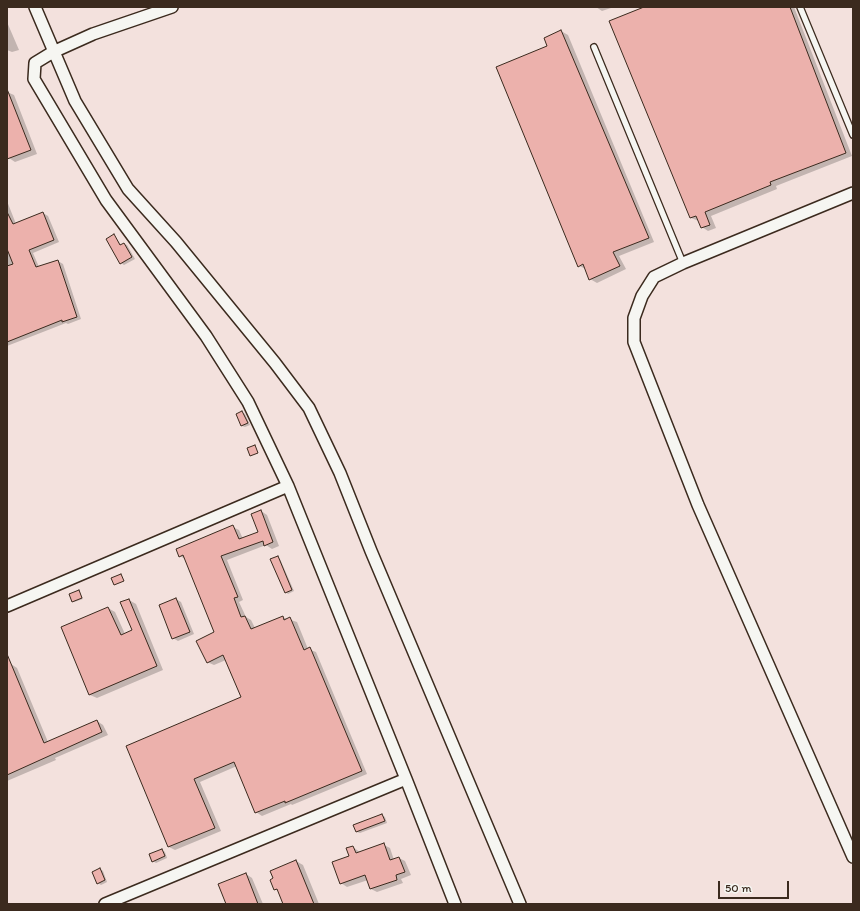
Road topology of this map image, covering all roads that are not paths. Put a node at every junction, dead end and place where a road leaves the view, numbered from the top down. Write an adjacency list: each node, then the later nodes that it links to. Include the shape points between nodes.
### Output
1 (35, 7): 5 (street)
2 (172, 7): 5 (street, via 93,34)
3 (800, 7): 6 (lane)
4 (594, 47): 8 (lane)
5 (53, 52): 9 (street, via 35,63 34,79 106,200 206,336 248,402); 15 (street, via 75,100 128,189 176,242 309,408 340,473)
6 (853, 135)
7 (853, 193): 8 (street)
8 (683, 263): 12 (street, via 654,277 642,296 634,318 634,342 724,565)
9 (288, 486): 10 (street); 11 (street)
10 (7, 606)
11 (406, 779): 13 (street); 14 (street)
12 (853, 857)
13 (105, 904)
14 (456, 904)
15 (520, 904)

